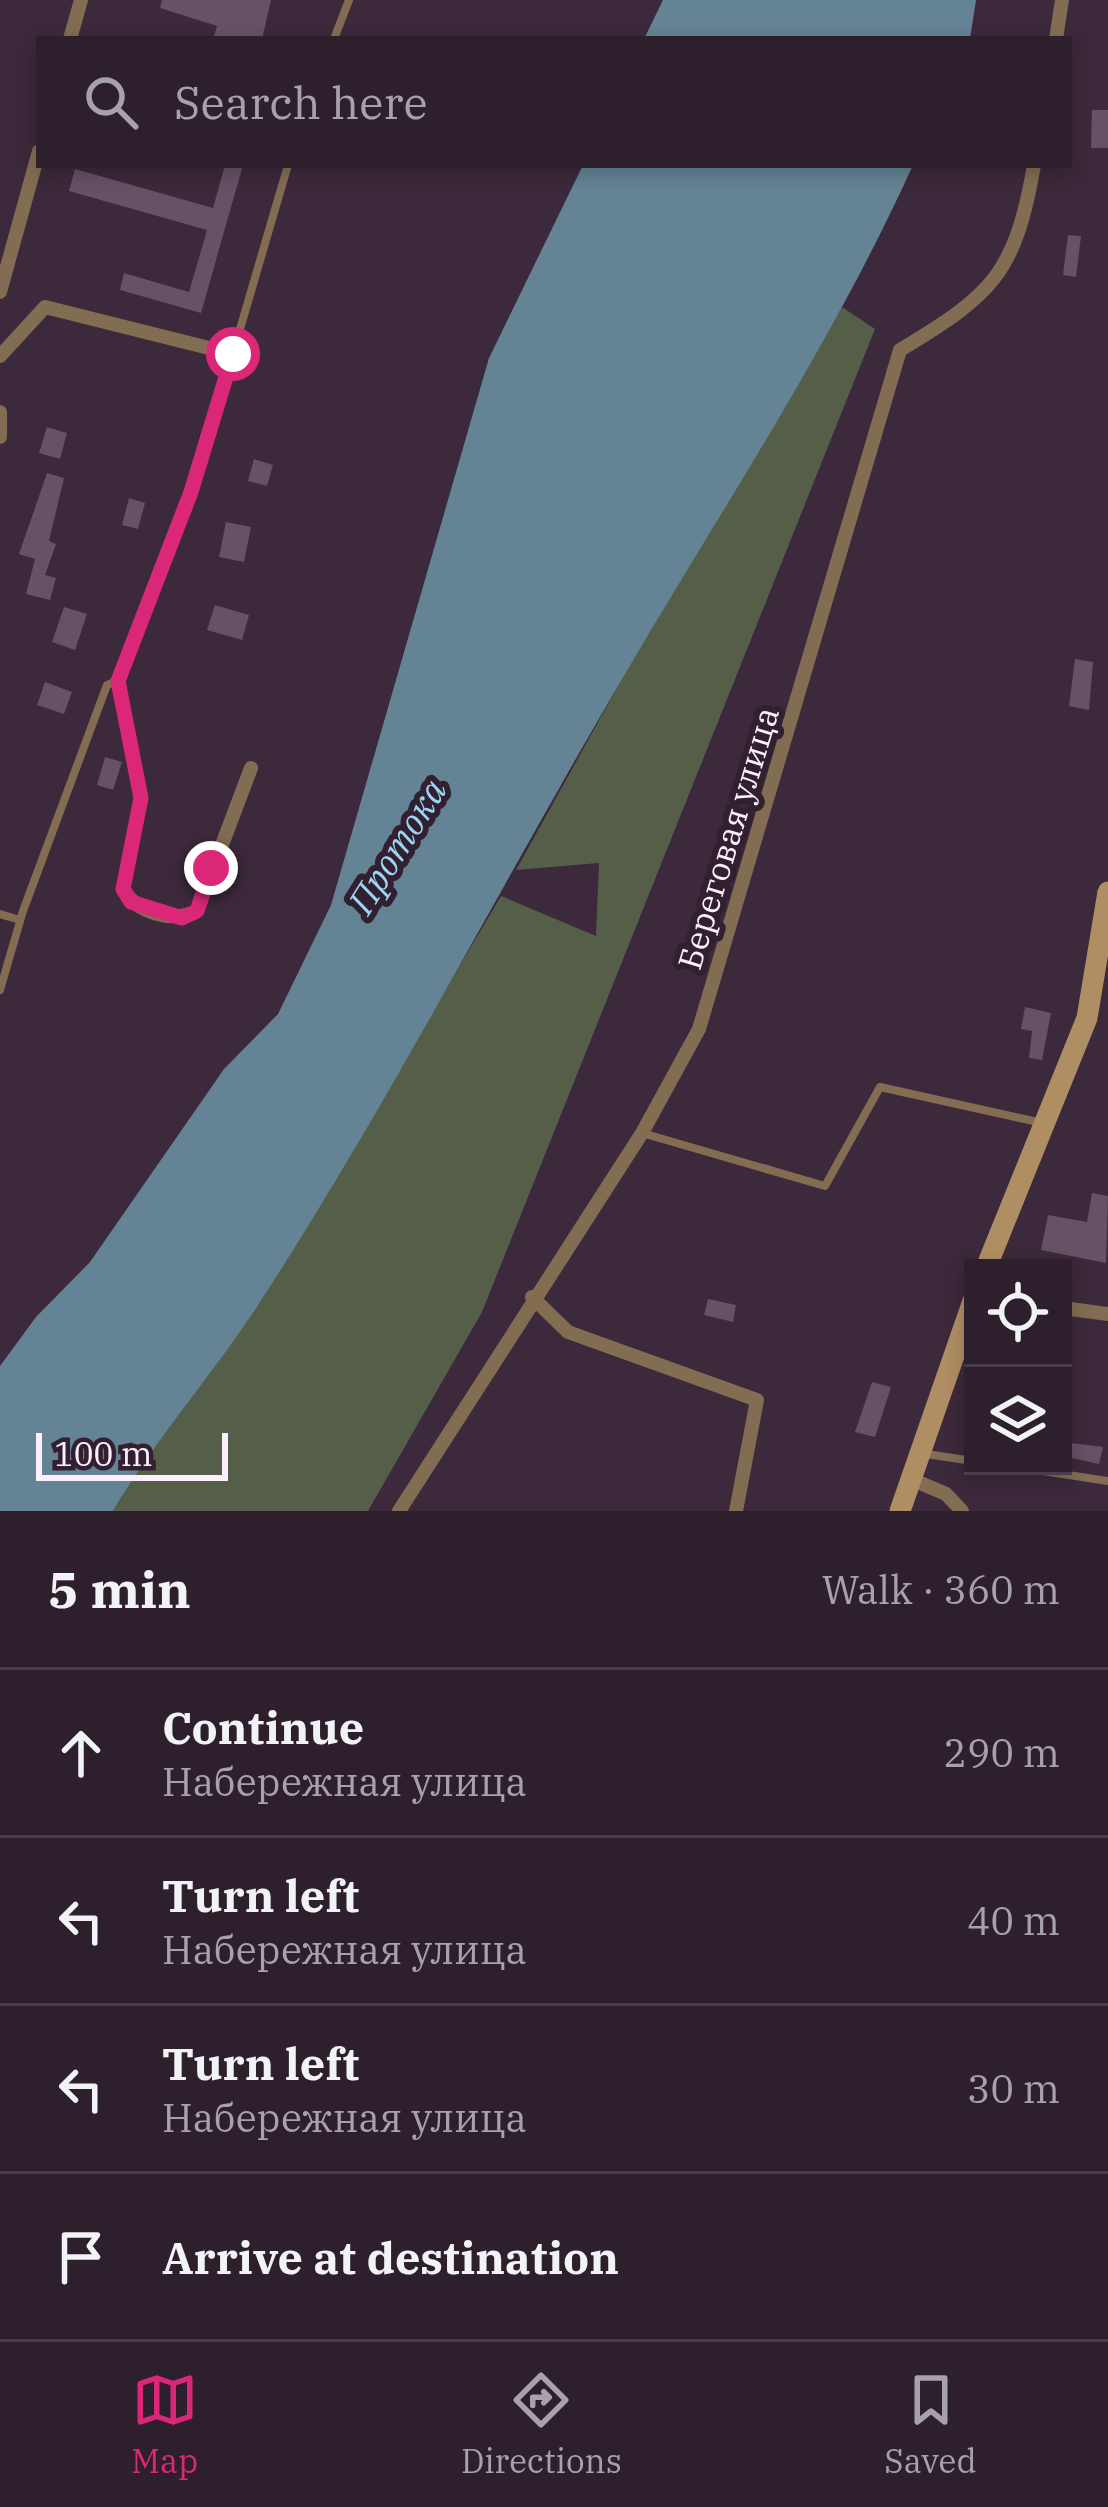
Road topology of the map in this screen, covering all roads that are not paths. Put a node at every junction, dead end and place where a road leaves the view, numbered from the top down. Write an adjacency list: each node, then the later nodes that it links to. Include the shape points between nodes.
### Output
1 (80, 0): 4 (street)
2 (349, 0): 5 (lane)
3 (1062, 0): 6 (street)
4 (71, 36)
5 (335, 36)
6 (1056, 36)
7 (36, 162): 10 (street)
8 (287, 168): 11 (lane)
9 (1033, 168): 22 (street, Береговая улица, via 1010,262 961,313 900,350 699,1029)
10 (0, 292)
11 (233, 354): 12 (street, via 45,307); 15 (street, via 191,492)
12 (0, 356)
13 (0, 412): 14 (street)
14 (0, 437)
15 (118, 681): 16 (street, via 141,798 123,889 131,902 160,915 197,911); 19 (lane, via 107,685)
16 (251, 768)
17 (1108, 892): 21 (street, via 1087,1018)
18 (0, 914): 19 (lane)
19 (20, 920): 20 (lane)
20 (0, 990)
21 (1043, 1123): 22 (lane, via 880,1088 825,1186); 23 (street)
22 (642, 1133): 24 (street, Береговая улица)
23 (990, 1259)
24 (532, 1297): 33 (street, Береговая улица); 34 (street, via 568,1332 757,1400)
25 (1072, 1309): 26 (street)
26 (1108, 1315)
27 (964, 1327): 31 (street)
28 (913, 1452): 29 (lane)
29 (964, 1460)
30 (1068, 1475): 32 (lane)
31 (911, 1479): 35 (street); 36 (street)
32 (1108, 1481)
33 (398, 1511)
34 (736, 1511)
35 (900, 1511)
36 (962, 1511)

